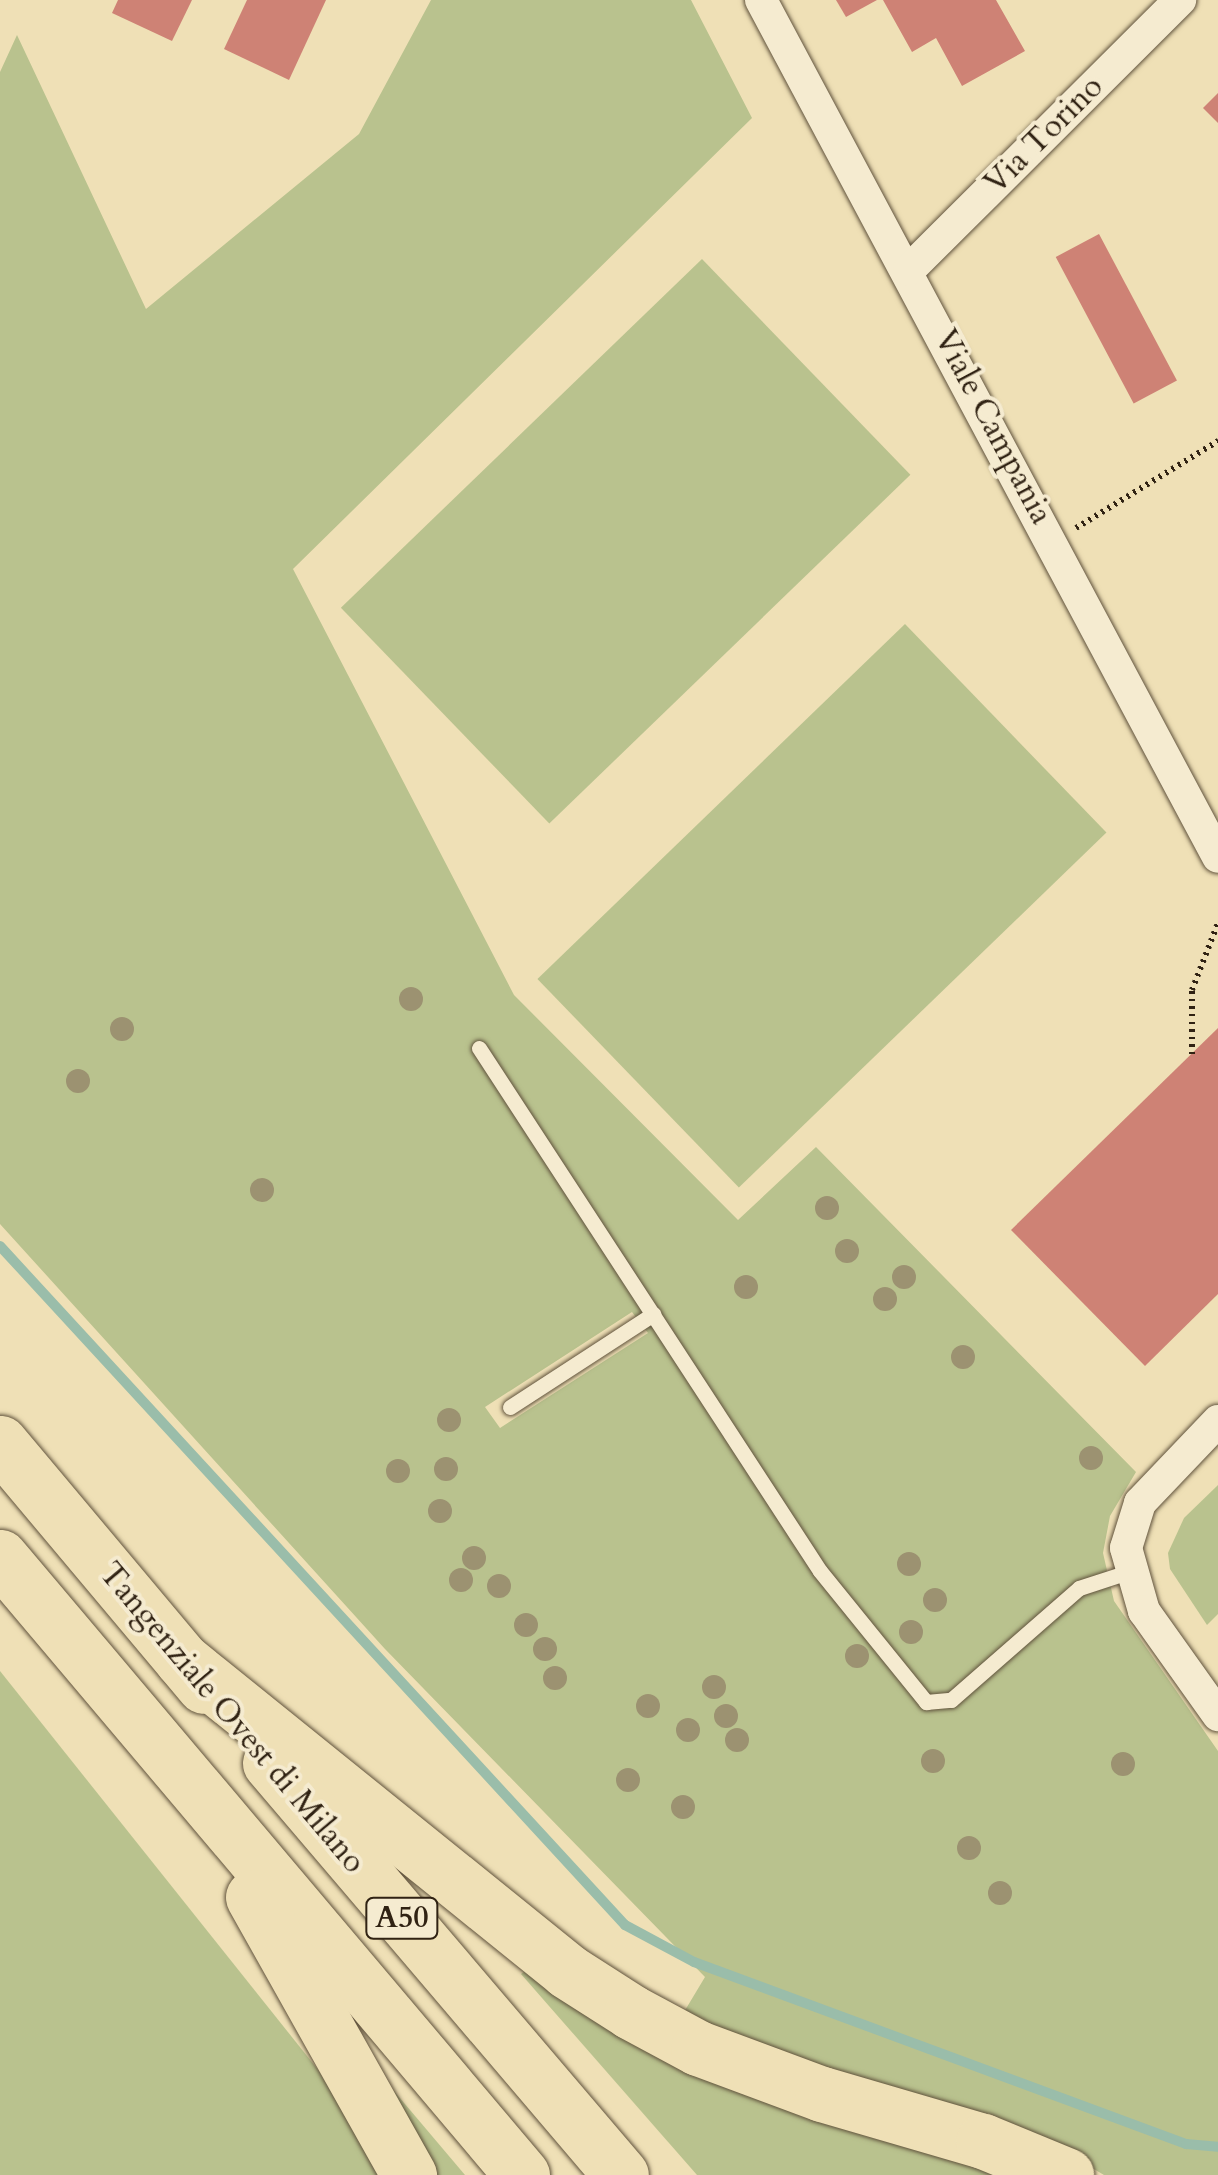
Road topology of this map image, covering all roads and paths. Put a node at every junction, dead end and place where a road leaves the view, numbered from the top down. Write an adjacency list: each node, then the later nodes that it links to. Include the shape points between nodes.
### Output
1 (761, 0): 3 (street, Viale Campania)
2 (1180, 0): 3 (street, Via Torino)
3 (909, 270): 5 (street, Viale Campania)
4 (1218, 441): 5 (path)
5 (1054, 542): 6 (street, Viale Campania)
6 (1218, 858)
7 (1218, 923): 9 (path, via 1192,990)
8 (479, 1048): 10 (lane)
9 (1192, 1054)
10 (653, 1314): 11 (lane); 15 (lane, via 820,1571 926,1702 951,1700 1079,1588)
11 (510, 1407)
12 (1218, 1421): 15 (street, via 1140,1503 1129,1524)
13 (0, 1444): 16 (highway, Tangenziale Ovest di Milano / A50)
14 (0, 1557): 18 (highway, A50)
15 (1128, 1572): 17 (street, via 1144,1610)
16 (182, 1660): 21 (highway, Tangenziale Ovest di Milano / A50); 22 (highway, via 553,1960 631,2012 698,2048 822,2094 983,2141)
17 (1218, 1715)
18 (175, 1766): 19 (highway); 20 (highway, A50)
19 (409, 2175)
20 (522, 2175)
21 (621, 2175)
22 (1066, 2175)

